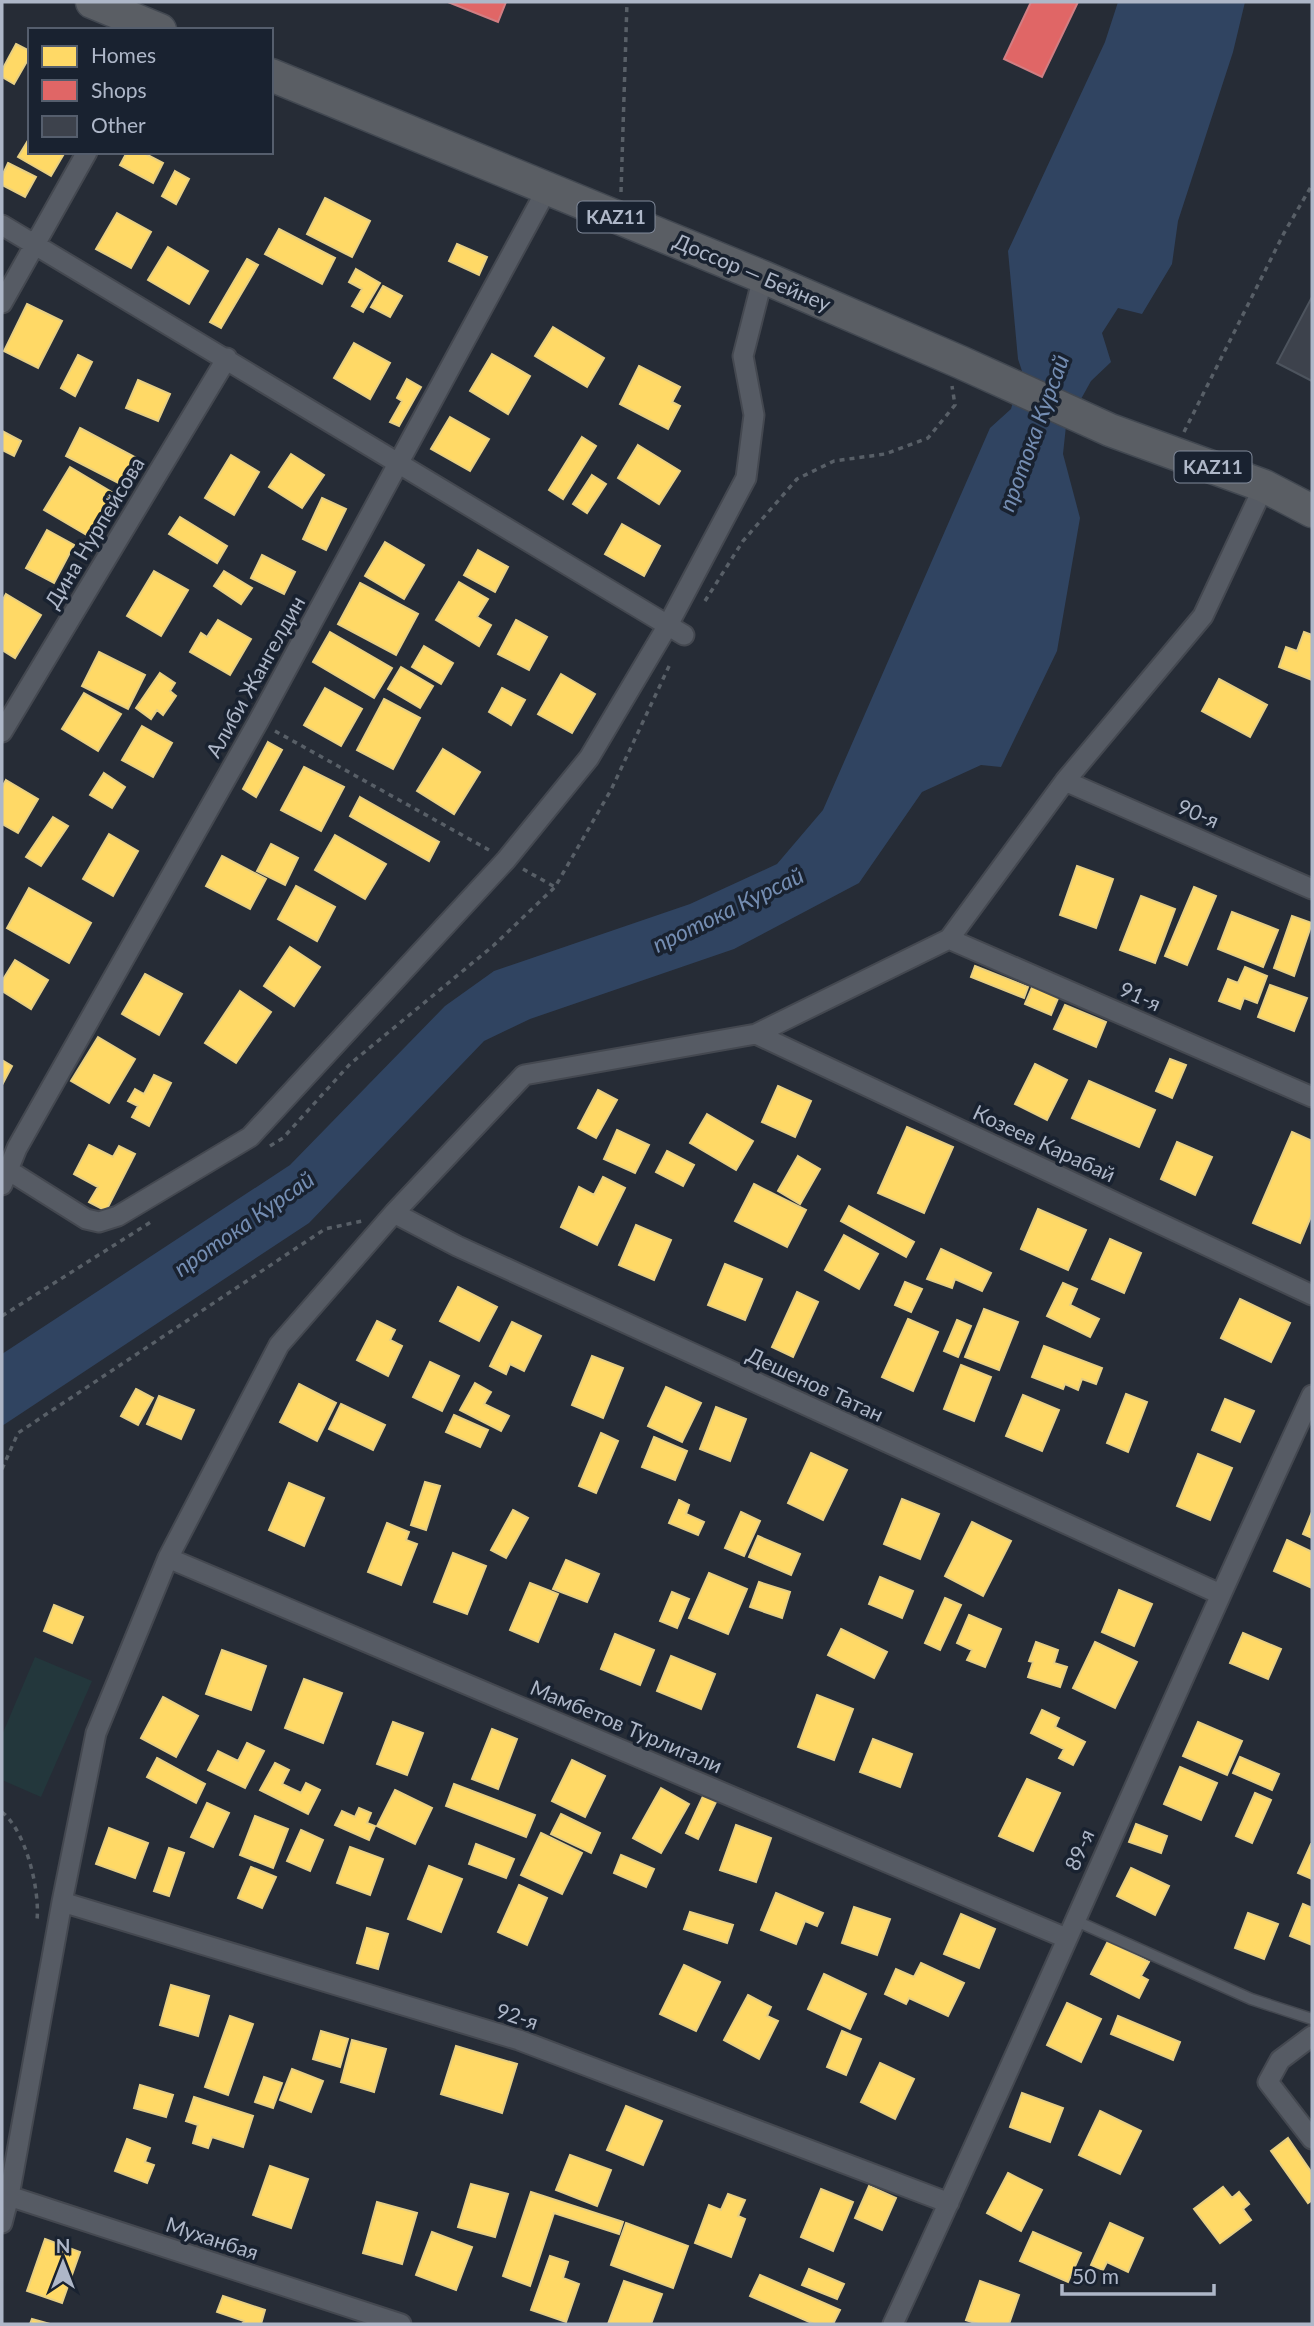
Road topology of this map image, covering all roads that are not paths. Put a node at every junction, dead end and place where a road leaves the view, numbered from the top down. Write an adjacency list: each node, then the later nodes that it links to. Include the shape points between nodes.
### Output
1 (92, 2): 2 (highway)
2 (156, 28)
3 (273, 76): 5 (highway, Доссор — Бейнеу / KAZ11)
4 (86, 154): 7 (street)
5 (547, 189): 8 (highway, Доссор — Бейнеу / KAZ11); 11 (street, Алиби Жангелдин)
6 (2, 225): 7 (street)
7 (36, 244): 9 (street); 10 (street)
8 (763, 277): 12 (highway, Доссор — Бейнеу / KAZ11, via 1110,430); 14 (street, via 743,356 754,415 746,478)
9 (2, 303)
10 (227, 358): 11 (street); 15 (street, Дина Нурпейсова)
11 (400, 462): 14 (street); 21 (street, Алиби Жангелдин, via 258,722)
12 (1264, 486): 13 (highway, KAZ11); 16 (street, via 1203,617)
13 (1312, 511)
14 (676, 630): 22 (street, via 589,758 506,860 250,1137 118,1216 99,1222)
15 (2, 732)
16 (1065, 781): 17 (street, 90-я); 18 (street)
17 (1312, 889)
18 (949, 939): 19 (street); 20 (street, 91-я)
19 (756, 1034): 23 (street, via 524,1074); 24 (street, Козеев Карабай)
20 (1312, 1097)
21 (10, 1143): 22 (street, Алиби Жангелдин)
22 (5, 1177)
23 (394, 1213): 26 (street, via 279,1345); 27 (street, Дешенов Татан, via 457,1246)
24 (1312, 1295)
25 (1312, 1395): 27 (street, 89-я)
26 (168, 1558): 28 (street, via 96,1734); 29 (street, Мамбетов Турлигали)
27 (1220, 1594): 29 (street, 89-я)
28 (62, 1902): 33 (street); 34 (street, 92-я, via 519,2040)
29 (1070, 1929): 30 (lane); 34 (street, 89-я)
30 (1312, 2020)
31 (1312, 2036): 32 (street, via 1280,2060 1268,2082)
32 (1312, 2139)
33 (9, 2196): 35 (street); 36 (street, Муханбая)
34 (949, 2203): 37 (street, 89-я)
35 (2, 2223)
36 (401, 2324)
37 (893, 2324)

